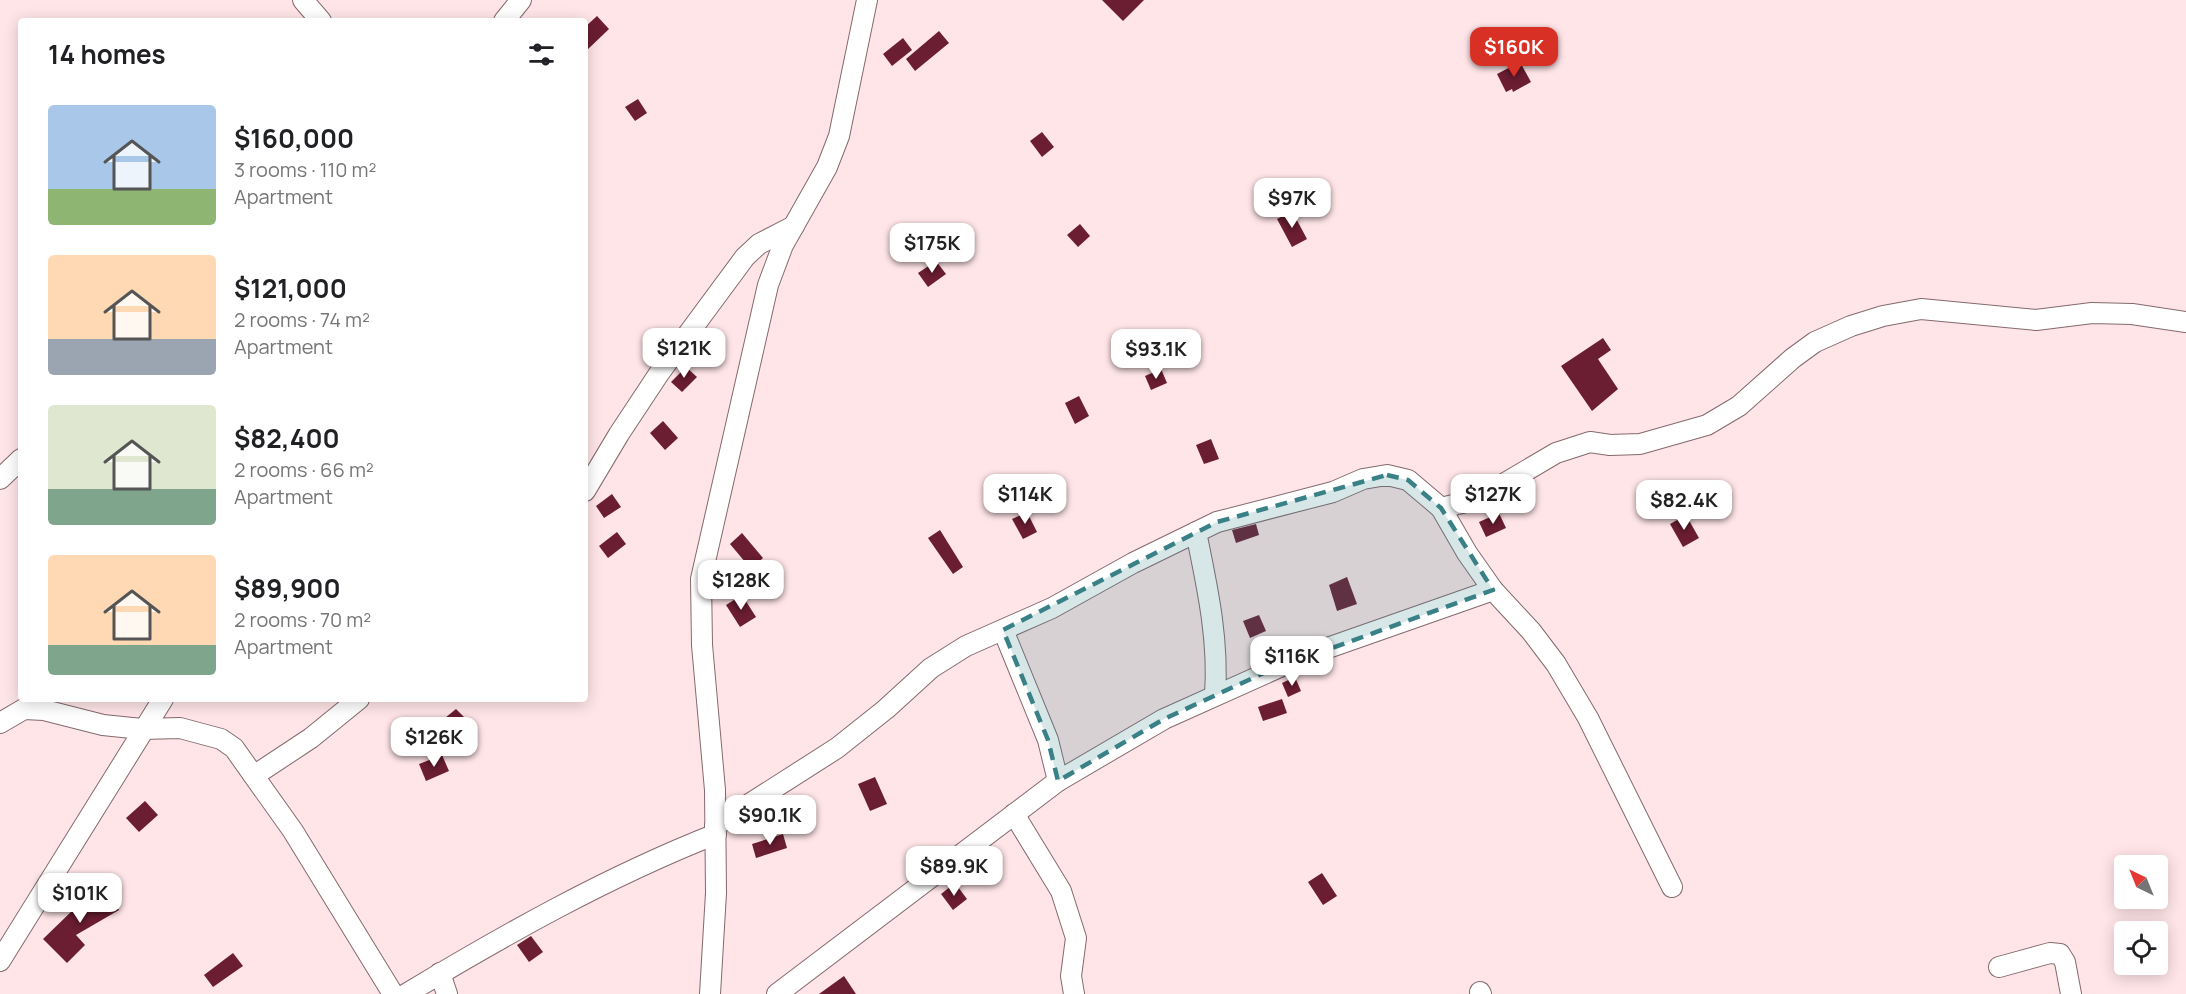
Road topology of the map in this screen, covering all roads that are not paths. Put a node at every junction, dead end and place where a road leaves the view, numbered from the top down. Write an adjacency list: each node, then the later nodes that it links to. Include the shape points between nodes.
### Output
1 (521, 0): 3 (street)
2 (867, 0): 4 (street, via 839,136 827,167)
3 (506, 18)
4 (794, 226): 8 (street, via 759,244 745,257 660,372); 21 (street, via 762,307 701,579)
5 (2186, 322): 9 (street, via 2132,314 2092,313 2037,320 1921,309 1883,316 1815,342 1739,406 1707,425 1640,444 1590,442 1556,453 1478,499)
6 (18, 462): 7 (street)
7 (0, 479)
8 (588, 486)
9 (1441, 508): 10 (street, via 1408,480 1387,475 1217,522); 11 (street)
10 (1196, 532): 12 (street); 13 (street, via 1213,620)
11 (1493, 590): 13 (street, via 1302,657); 22 (street, via 1556,664)
12 (1003, 630): 19 (street, via 1048,740); 21 (street, via 941,660 837,748)
13 (1215, 695): 19 (street, via 1164,719)
14 (161, 702): 17 (street)
15 (355, 702): 18 (street)
16 (0, 723): 17 (street, via 24,709)
17 (142, 729): 18 (street, via 180,728 221,740 234,748); 23 (street)
18 (255, 775): 26 (street)
19 (1058, 781): 20 (street)
20 (1014, 814): 30 (street); 31 (street, via 1061,891 1076,938 1071,976)
21 (715, 830): 25 (street, via 600,884); 29 (street)
22 (1672, 887)
23 (0, 961)
24 (1999, 967): 32 (street, via 2050,953 2060,954)
25 (440, 973): 27 (street); 28 (street)
26 (393, 994)
27 (406, 994)
28 (447, 994)
29 (710, 994)
30 (777, 994)
31 (1074, 994)
32 (2071, 994)

